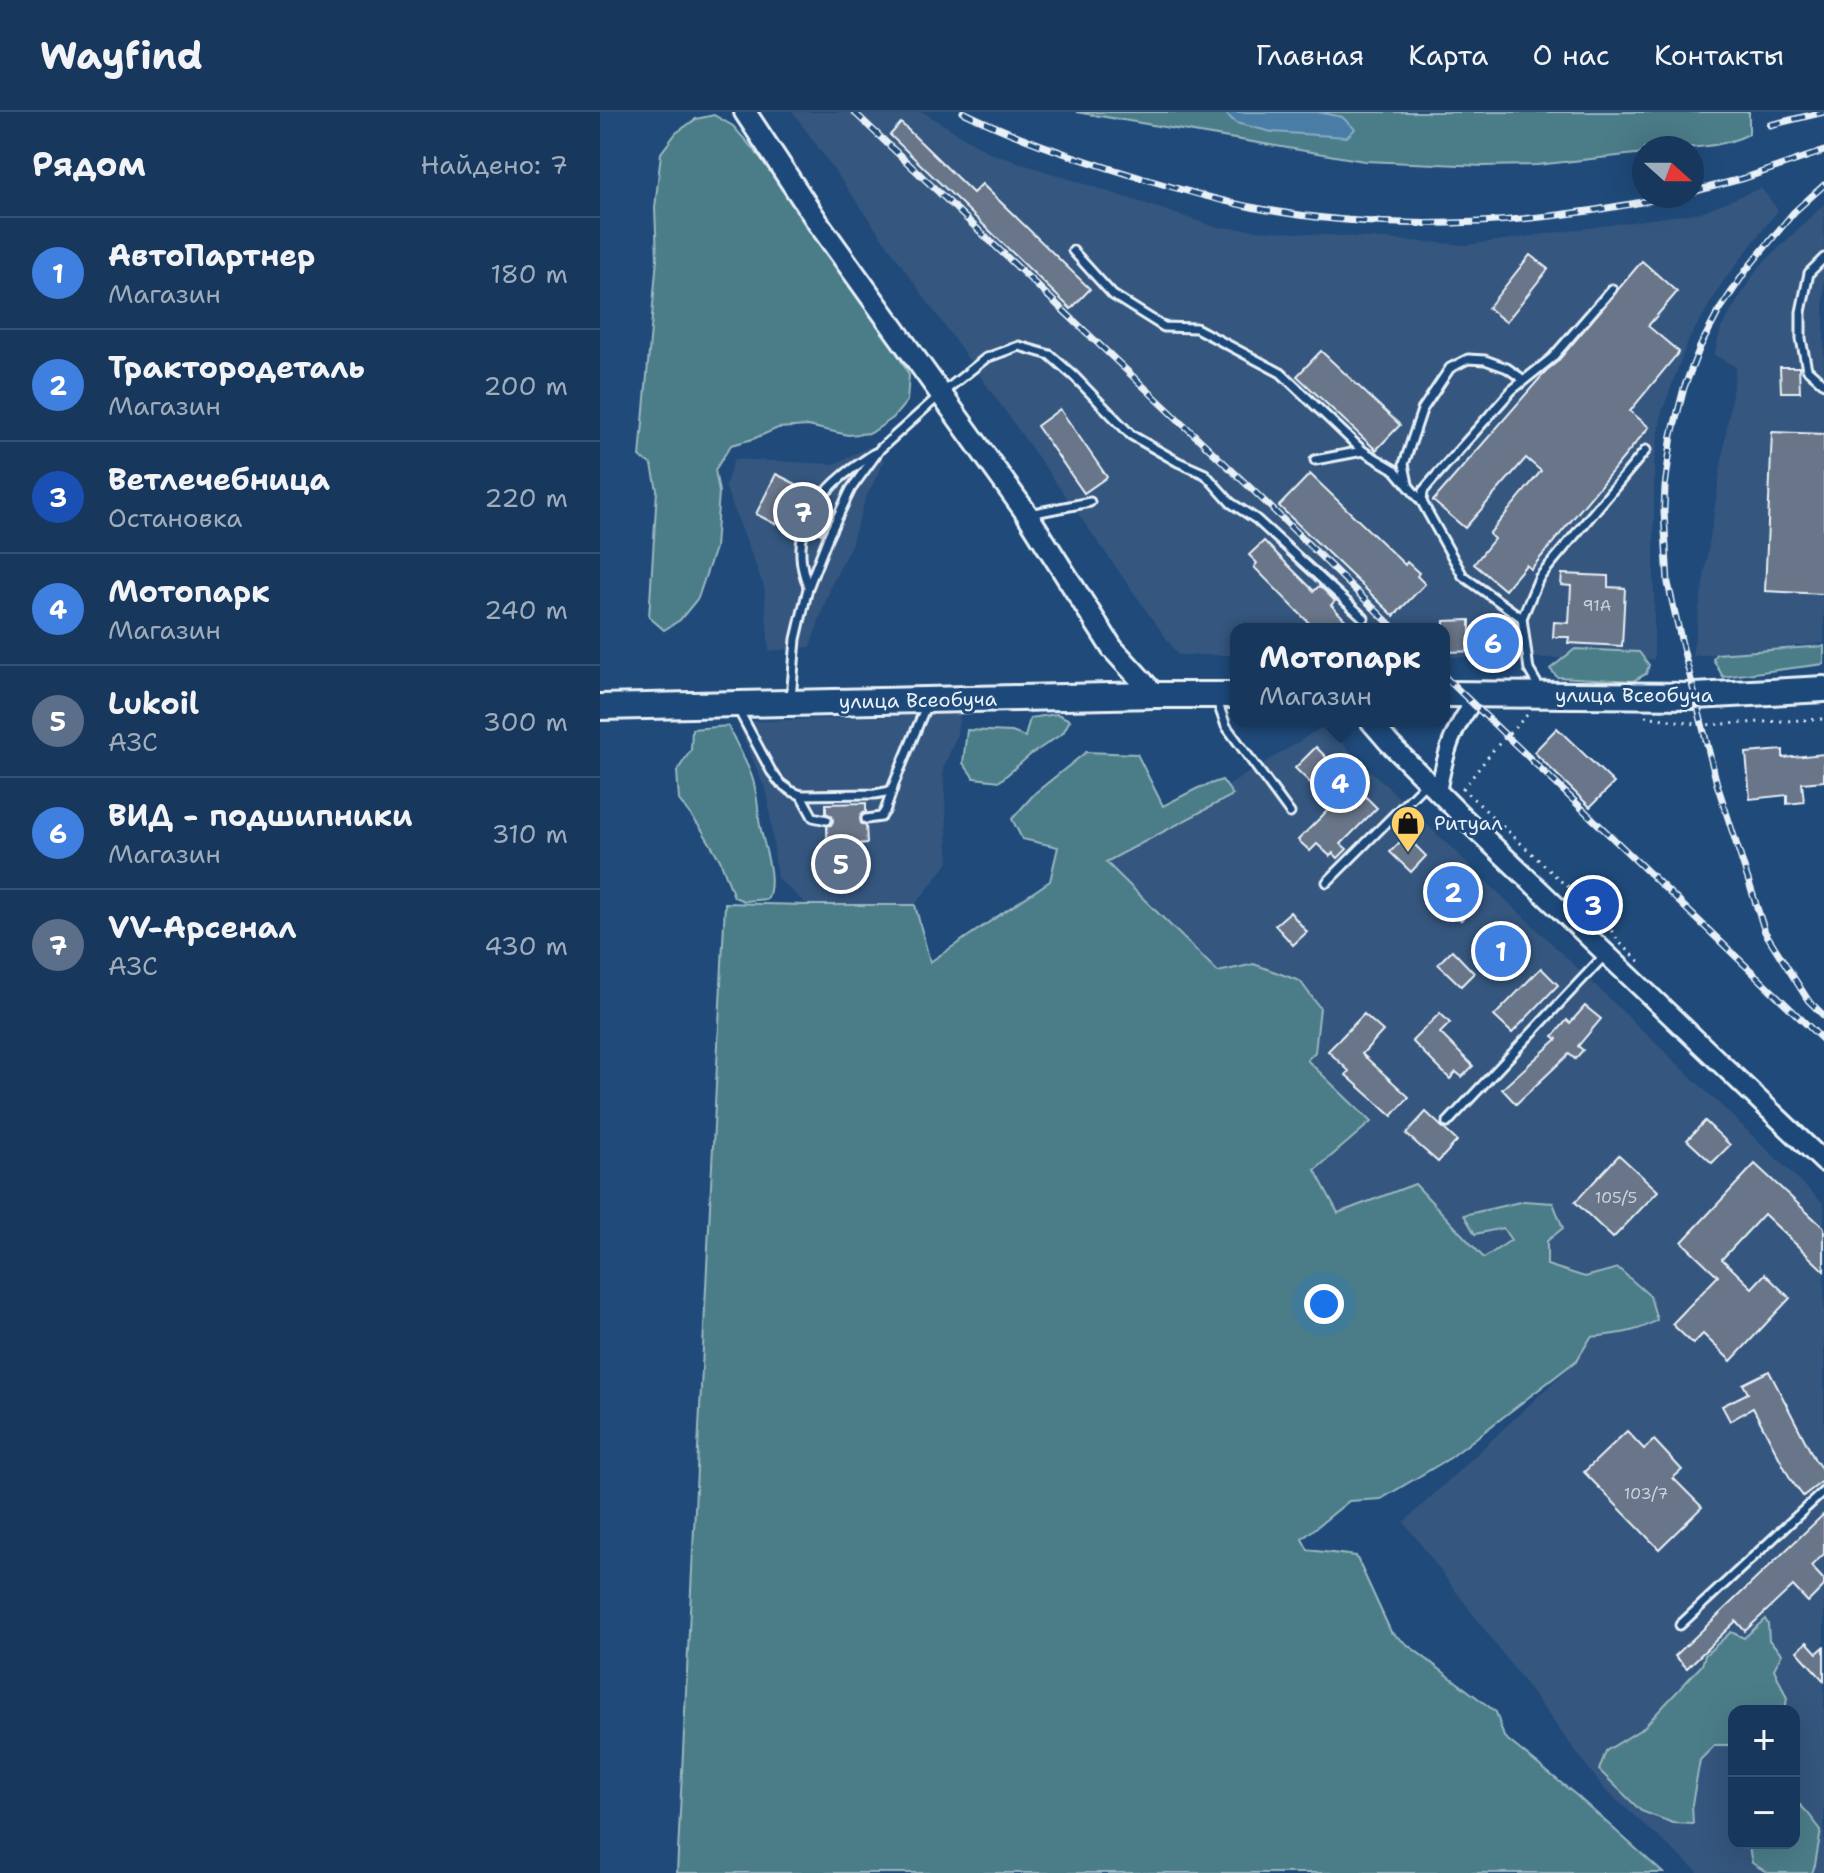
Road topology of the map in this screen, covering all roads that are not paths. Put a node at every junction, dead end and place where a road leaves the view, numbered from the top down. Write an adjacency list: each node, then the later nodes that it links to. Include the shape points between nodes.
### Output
1 (745, 112): 7 (main road)
2 (1073, 251): 10 (lane, via 1113,295 1164,327 1196,328 1281,373)
3 (1824, 258): 6 (lane, via 1809,273 1801,339 1807,369)
4 (1612, 289): 5 (lane, via 1552,358)
5 (1524, 380): 12 (lane, via 1485,360 1468,359 1450,368 1422,410 1404,464); 14 (lane, via 1423,491)
6 (1824, 384)
7 (941, 394): 8 (lane); 16 (main road); 19 (lane, via 986,358 1019,346 1050,355 1131,435 1205,474 1231,503 1256,519)
8 (880, 449): 15 (lane, via 838,479); 18 (lane, via 851,489)
9 (1646, 450): 20 (lane, via 1539,578)
10 (1363, 451): 11 (lane); 12 (lane, via 1395,470)
11 (1315, 460)
12 (1408, 485): 14 (lane)
13 (1090, 502): 16 (lane)
14 (1422, 502): 20 (lane, via 1463,576)
15 (818, 503)
16 (1027, 514): 24 (main road, via 1112,648)
17 (805, 526): 18 (lane, via 800,554)
18 (808, 588): 27 (lane, via 796,639)
19 (1364, 618)
20 (1522, 618): 28 (lane)
21 (1824, 689): 28 (main road, улица Всеобуча)
22 (1450, 694): 23 (main road, улица Всеобуча)
23 (1480, 694): 28 (main road, улица Всеобуча); 32 (street, via 1449,741)
24 (1155, 695): 25 (main road, улица Всеобуча); 26 (main road, улица Всеобуча)
25 (1225, 695): 35 (lane, via 1226,726)
26 (928, 701): 27 (main road, улица Всеобуча); 33 (lane)
27 (791, 702): 29 (main road, улица Всеобуча)
28 (1538, 703)
29 (735, 704): 30 (main road, улица Всеобуча); 34 (lane, via 774,776)
30 (600, 707)
31 (1376, 727): 32 (street)
32 (1432, 787): 38 (lane); 39 (street)
33 (893, 788): 34 (lane, via 886,793); 36 (lane, via 881,817)
34 (801, 795): 37 (lane, via 813,817)
35 (1290, 813)
36 (866, 819)
37 (827, 820)
38 (1327, 882)
39 (1605, 954): 40 (lane); 41 (street)
40 (1447, 1123)
41 (1824, 1162)
42 (1824, 1491): 43 (lane)
43 (1680, 1625)

